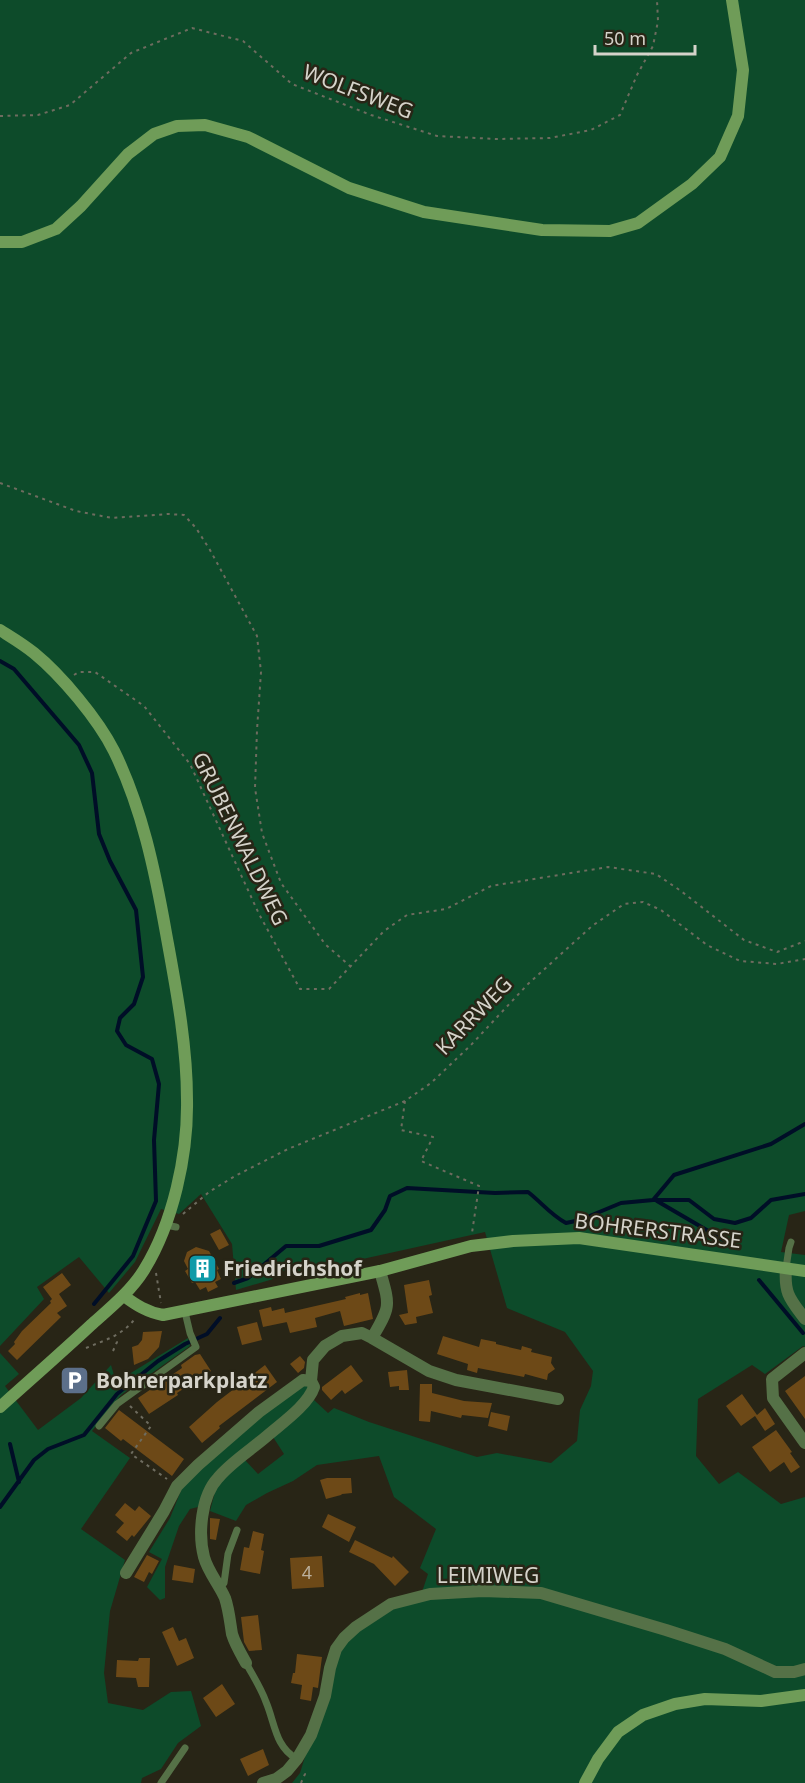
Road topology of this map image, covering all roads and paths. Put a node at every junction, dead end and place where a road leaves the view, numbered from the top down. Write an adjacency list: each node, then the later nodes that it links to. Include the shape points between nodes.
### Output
1 (657, 0): 3 (path, WOLFSWEG, via 653,46 621,115 591,130 550,138 437,136 292,84 243,41 192,28 131,53 70,105 38,115)
2 (732, 0): 4 (main road, via 743,70 738,116 720,157 693,184 638,223 610,231 542,230 424,212 349,188 248,137 204,125 177,126 154,134 128,154 56,228 22,242)
3 (0, 116)
4 (0, 242)
5 (0, 483): 10 (path, via 76,511 112,518 184,515 196,528 257,636 261,672 255,788 262,833 281,883 325,944)
6 (0, 630): 7 (main road, via 34,653)
7 (64, 682): 10 (path, GRUBENWALDWEG, via 79,672 95,672 144,706 190,764 259,914 300,989 329,989); 12 (main road, via 113,749 145,833 159,896 184,1047 187,1100)
8 (805, 941): 10 (path, via 777,952 744,940 656,874 608,867 491,886 446,909 407,915 384,931)
9 (805, 959): 11 (path, KARRWEG, via 777,964 740,961 707,945 661,910 643,902 624,904 592,926 528,984 431,1083)
10 (351, 967)
11 (405, 1101): 12 (path, KARRWEG, via 288,1149 235,1176 209,1192); 14 (path, via 401,1130 434,1137 421,1161 479,1186)
12 (171, 1226): 15 (main road)
13 (791, 1242): 16 (lane)
14 (471, 1246): 16 (main road, BOHRERSTRASSE, via 579,1238); 18 (main road, BOHRERSTRASSE)
15 (148, 1262): 19 (main road); 22 (path, via 155,1265)
16 (786, 1268): 17 (main road, BOHRERSTRASSE); 23 (street, via 785,1285 790,1299)
17 (805, 1270)
18 (380, 1271): 21 (main road, BOHRERSTRASSE); 25 (street, via 388,1306)
19 (124, 1296): 20 (main road, BOHRERSTRASSE); 26 (main road)
20 (143, 1308): 22 (main road, BOHRERSTRASSE); 24 (path, via 129,1327)
21 (185, 1311): 22 (main road, BOHRERSTRASSE); 31 (lane, via 196,1347)
22 (163, 1315)
23 (805, 1319)
24 (116, 1335): 26 (path, via 83,1349); 27 (path)
25 (372, 1338): 29 (street, via 362,1333 342,1336 325,1346 313,1360); 30 (street, via 447,1377)
26 (74, 1341): 32 (main road)
27 (113, 1351)
28 (805, 1353): 34 (street, via 772,1379 772,1398)
29 (311, 1381): 35 (street, via 303,1380 259,1412); 38 (street, via 311,1396 217,1478 208,1494 201,1542)
30 (558, 1399)
31 (123, 1400): 33 (lane); 35 (path, via 151,1426 131,1454)
32 (0, 1407)
33 (99, 1426)
34 (805, 1443)
35 (177, 1486): 37 (street)
36 (237, 1530): 38 (lane, via 228,1554 224,1583)
37 (126, 1573)
38 (219, 1588): 39 (street, via 228,1607 233,1637)
39 (246, 1663): 43 (lane, via 266,1701 279,1742)
40 (805, 1669): 43 (street, LEIMIWEG, via 775,1672 725,1649 542,1593 430,1594 391,1604 344,1638 336,1649 325,1696)
41 (805, 1695): 46 (main road, via 761,1701 705,1699 644,1715 618,1732)
42 (185, 1748): 44 (lane)
43 (297, 1759): 45 (street, LEIMIWEG, via 276,1779)
44 (161, 1783)
45 (263, 1783)
46 (585, 1783)

